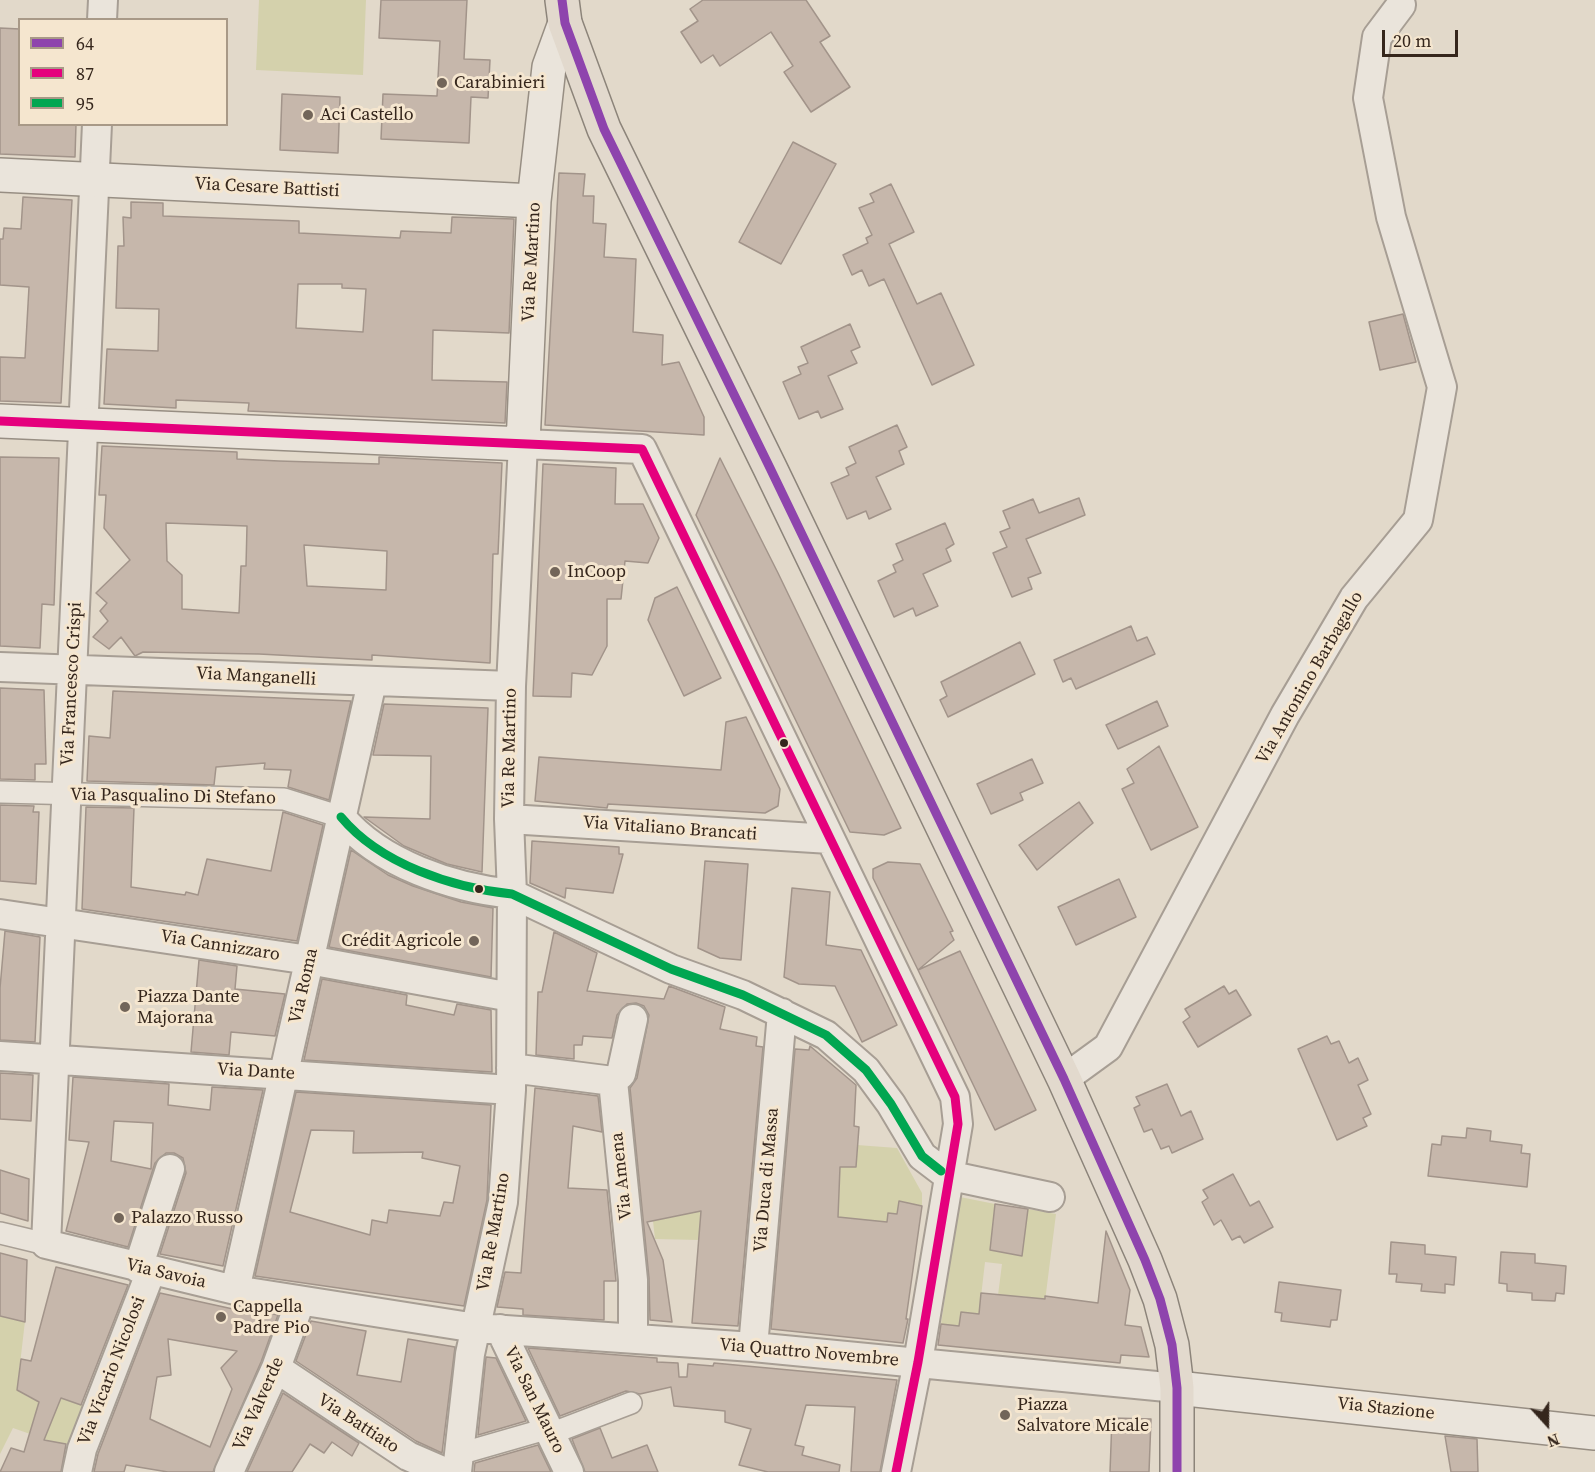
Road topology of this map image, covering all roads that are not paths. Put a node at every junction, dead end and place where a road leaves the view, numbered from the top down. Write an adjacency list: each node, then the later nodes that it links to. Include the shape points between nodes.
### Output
1 (102, 0): 4 (street)
2 (1401, 5): 32 (street, Via Antonino Barbagallo, via 1377,37 1368,98 1391,217 1442,387 1418,520 1348,608 1285,715 1108,1047)
3 (564, 11): 8 (main road, Via Re Martino, via 549,67); 32 (main road, via 604,129)
4 (102, 18)
5 (97, 126): 7 (street, Via Francesco Crispi)
6 (0, 175): 7 (main road, Via Cesare Battisti)
7 (95, 180): 8 (main road, Via Cesare Battisti); 10 (street, Via Francesco Crispi)
8 (534, 201): 11 (main road, Via Re Martino)
9 (0, 421): 10 (main road)
10 (82, 424): 11 (main road); 13 (street, Via Francesco Crispi)
11 (524, 444): 15 (street, Via Re Martino); 20 (street, via 642,449)
12 (0, 667): 13 (street, Via Manganelli)
13 (74, 669): 14 (street, Via Manganelli); 17 (street, Via Francesco Crispi)
14 (372, 682): 15 (street, Via Manganelli); 18 (street, Via Roma)
15 (511, 686): 19 (street, Via Re Martino)
16 (0, 792): 17 (street, Via Pasqualino Di Stefano)
17 (66, 795): 18 (street, Via Pasqualino Di Stefano, via 284,799); 23 (street, Via Francesco Crispi)
18 (341, 817): 21 (street, Via Pasqualino Di Stefano, via 353,831 401,864 487,891); 24 (street, Via Roma)
19 (509, 819): 20 (street, Via Vitaliano Brancati); 21 (street, Via Re Martino)
20 (830, 839): 35 (street, via 956,1097 958,1124)
21 (512, 894): 25 (street, Via Re Martino); 26 (street, Via Pasqualino Di Stefano, via 671,969)
22 (0, 914): 23 (street, Via Cannizzaro)
23 (60, 922): 24 (street, Via Cannizzaro); 29 (street, Via Francesco Crispi)
24 (309, 960): 25 (street, Via Cannizzaro); 30 (street, Via Roma)
25 (511, 997): 31 (street, Via Re Martino)
26 (782, 1013): 35 (street, Via Pasqualino Di Stefano, via 826,1035 866,1070 922,1156); 44 (street, Via Duca di Massa)
27 (633, 1019): 33 (street, via 621,1074)
28 (0, 1056): 29 (street, Via Dante)
29 (53, 1061): 30 (street, Via Dante); 38 (street, Via Francesco Crispi)
30 (284, 1074): 31 (street, Via Dante); 40 (street, Via Roma)
31 (511, 1079): 33 (street, Via Dante); 42 (street, Via Re Martino, via 503,1202)
32 (1064, 1079): 47 (main road, via 1160,1299 1172,1345)
33 (613, 1081): 43 (street, Via Amena, via 633,1280)
34 (170, 1169): 39 (street, Via Vicario Nicolosi)
35 (947, 1175): 36 (street, Via Pasqualino Di Stefano); 45 (street)
36 (1050, 1197)
37 (0, 1233): 38 (street, Via Savoia)
38 (46, 1244): 39 (street, Via Savoia)
39 (144, 1269): 40 (street, Via Savoia); 52 (street, Via Vicario Nicolosi, via 81,1449)
40 (235, 1290): 41 (street, Via Savoia)
41 (300, 1302): 42 (street, Via Savoia); 46 (street, Via Valverde)
42 (488, 1328): 43 (street, Via Quattro Novembre); 49 (street, Via San Mauro); 51 (street, Via Re Martino)
43 (633, 1337): 44 (street, Via Quattro Novembre)
44 (753, 1347): 45 (street, Via Quattro Novembre)
45 (918, 1362): 47 (street, Via Quattro Novembre); 55 (street)
46 (276, 1368): 51 (street, Via Battiato, via 408,1456); 53 (street, Via Valverde)
47 (1177, 1388): 50 (main road, Via Stazione); 56 (main road)
48 (632, 1403): 49 (street)
49 (548, 1432): 51 (street); 54 (street, Via San Mauro)
50 (1595, 1433)
51 (453, 1466)
52 (77, 1472)
53 (229, 1472)
54 (569, 1472)
55 (896, 1472)
56 (1178, 1472)

